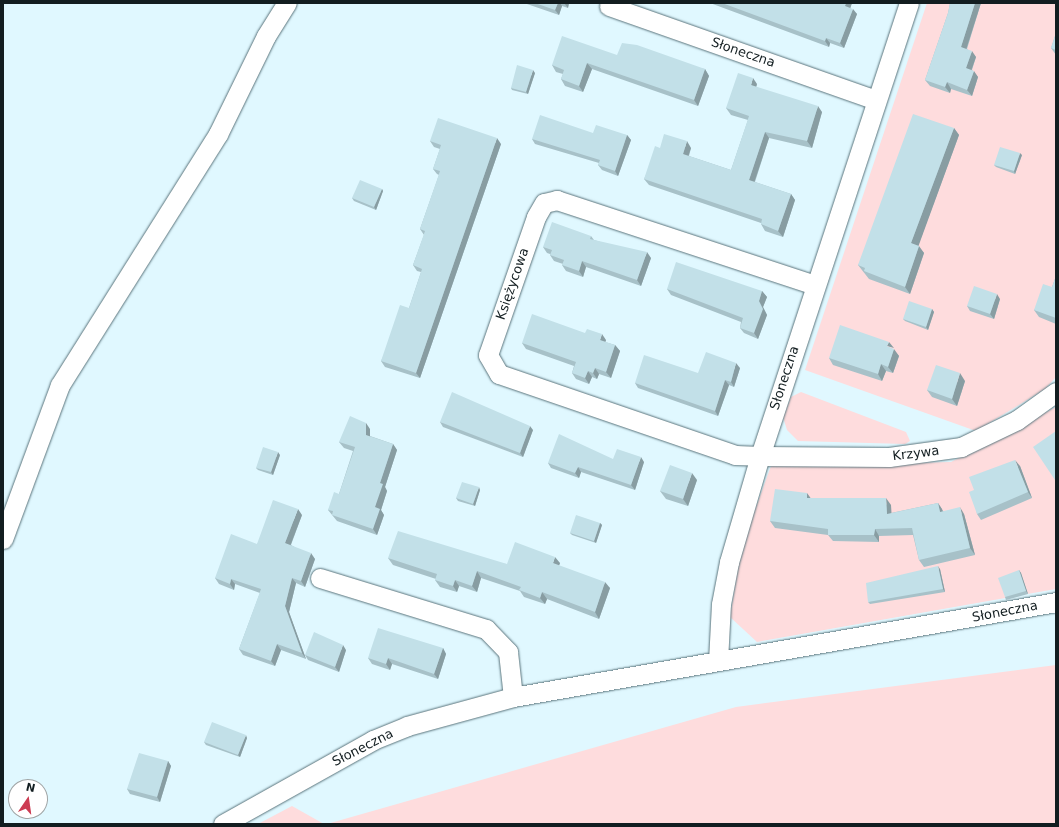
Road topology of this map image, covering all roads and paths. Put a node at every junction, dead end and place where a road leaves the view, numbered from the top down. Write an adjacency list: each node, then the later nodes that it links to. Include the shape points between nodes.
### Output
1 (287, 3): 8 (street, via 266,36 218,134 60,385)
2 (909, 3): 4 (street, Słoneczna)
3 (609, 6): 4 (street, Słoneczna)
4 (876, 100): 5 (street, Słoneczna)
5 (815, 285): 7 (street, Słoneczna); 7 (street, Księżycowa, via 557,200 544,203 536,217 488,354 499,374 735,455)
6 (1056, 392): 7 (street, Krzywa, via 1017,420 961,446 889,458)
7 (760, 456): 11 (street, Słoneczna, via 729,562 721,604)
8 (3, 539)
9 (320, 578): 12 (street, via 486,629 508,652)
10 (1056, 602): 11 (street, Słoneczna)
11 (718, 661): 12 (street, Słoneczna)
12 (513, 697): 13 (street, Słoneczna, via 407,726 373,740)
13 (223, 824)

